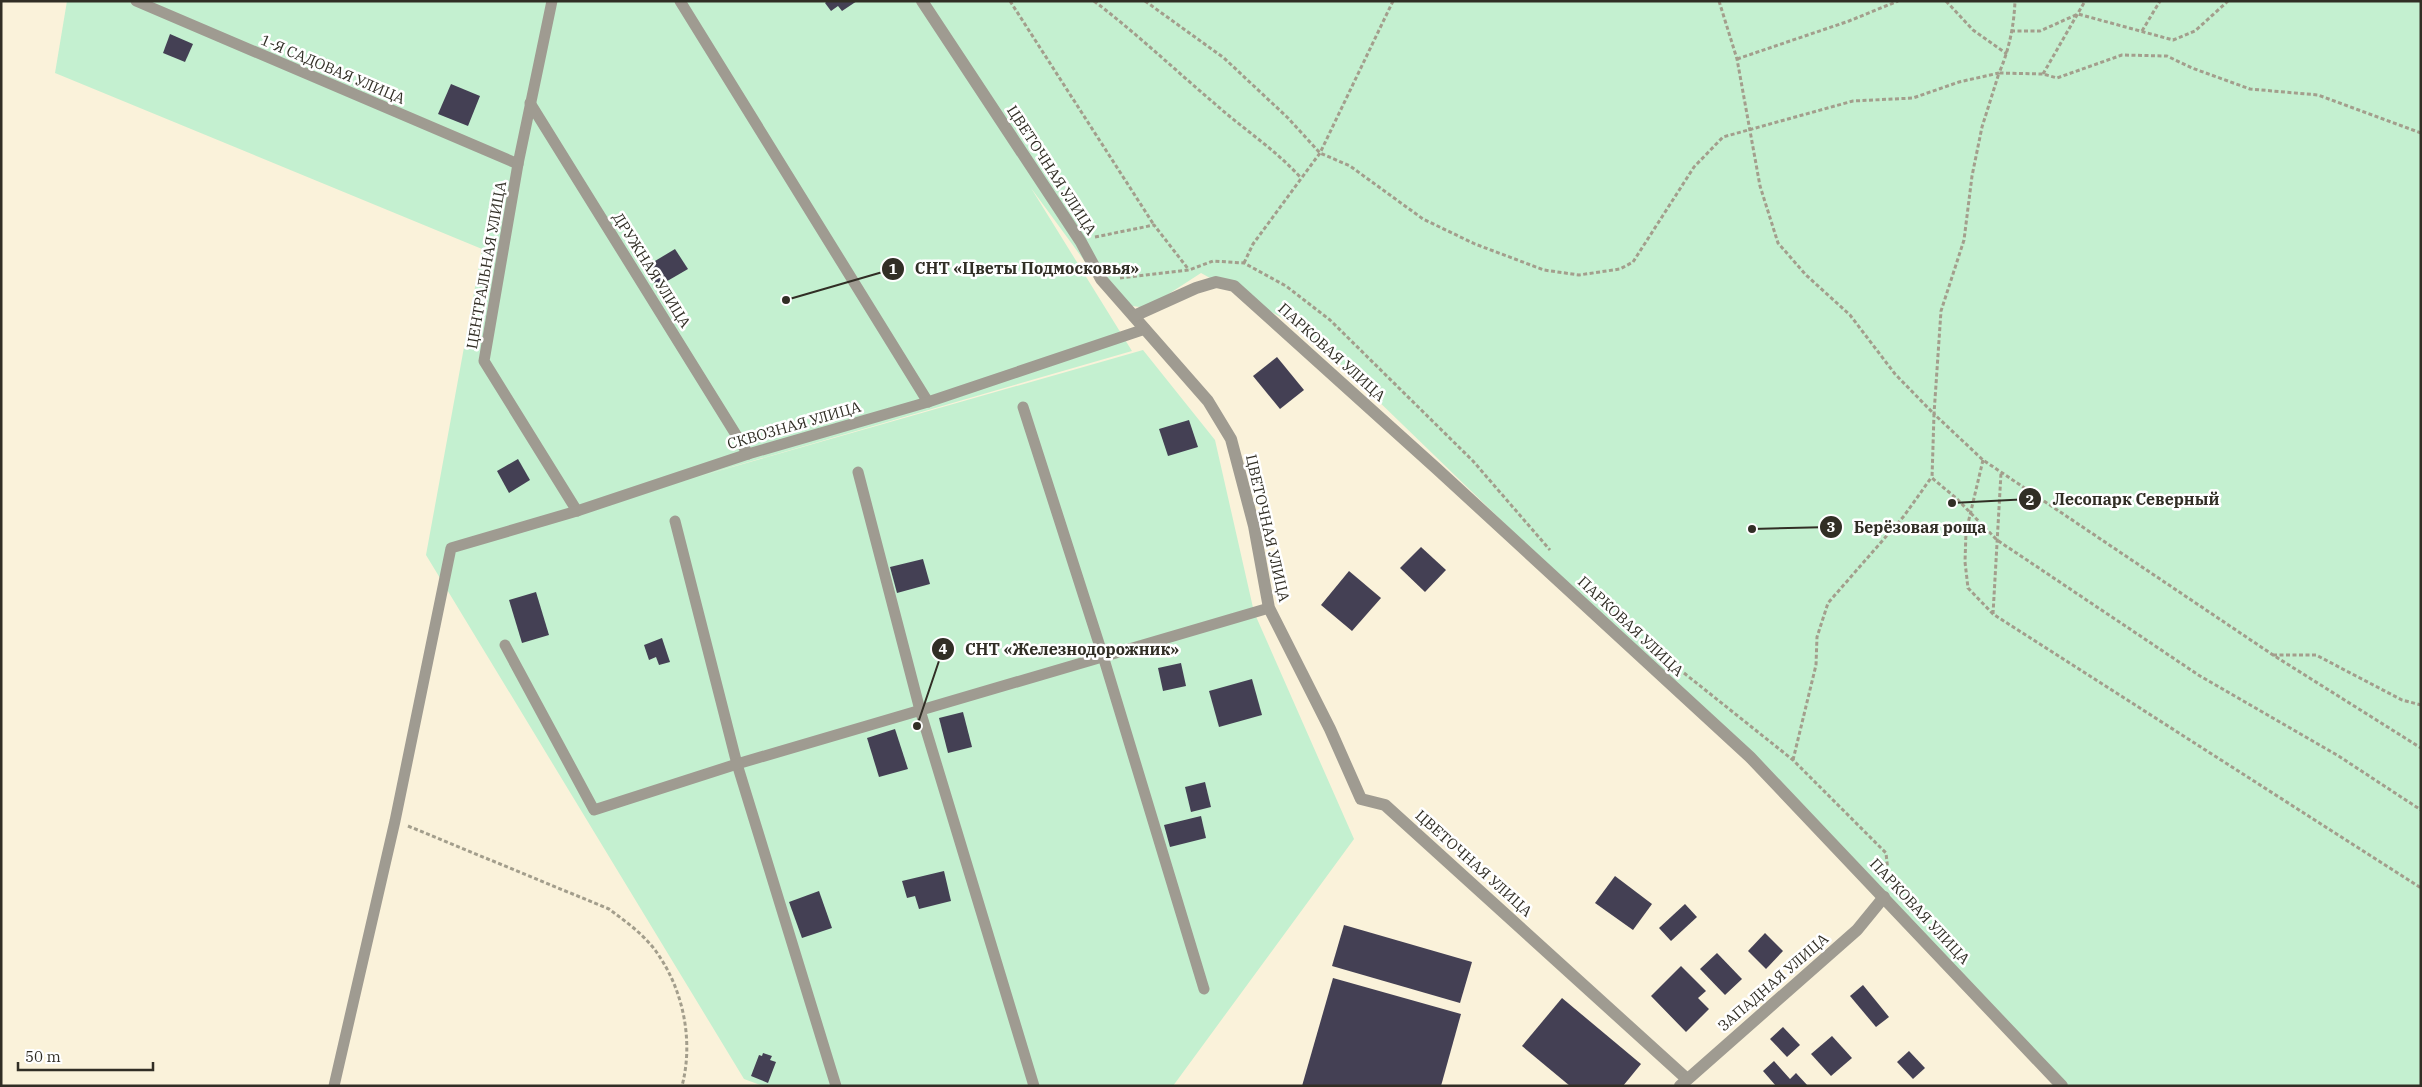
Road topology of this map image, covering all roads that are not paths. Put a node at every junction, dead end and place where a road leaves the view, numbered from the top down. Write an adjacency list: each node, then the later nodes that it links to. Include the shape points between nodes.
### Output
1 (136, 1): 6 (lane, 1-Я САДОВАЯ УЛИЦА)
2 (552, 1): 5 (lane, ЦЕНТРАЛЬНАЯ УЛИЦА)
3 (680, 1): 9 (lane)
4 (922, 1): 7 (street, ЦВЕТОЧНАЯ УЛИЦА, via 1102,279)
5 (530, 103): 6 (lane, ЦЕНТРАЛЬНАЯ УЛИЦА); 11 (lane, ДРУЖНАЯ УЛИЦА)
6 (518, 164): 13 (lane, ЦЕНТРАЛЬНАЯ УЛИЦА, via 484,361)
7 (1134, 316): 8 (street, ЦВЕТОЧНАЯ УЛИЦА); 20 (street, ПАРКОВАЯ УЛИЦА, via 1216,282 1234,286 1750,757)
8 (1144, 329): 9 (lane, СКВОЗНАЯ УЛИЦА); 15 (street, ЦВЕТОЧНАЯ УЛИЦА, via 1208,401 1231,439 1254,526)
9 (928, 402): 11 (lane, СКВОЗНАЯ УЛИЦА)
10 (1023, 407): 17 (lane)
11 (748, 454): 13 (lane, СКВОЗНАЯ УЛИЦА)
12 (858, 472): 18 (lane)
13 (577, 511): 23 (lane, СКВОЗНАЯ УЛИЦА, via 452,548 395,821)
14 (675, 521): 19 (lane)
15 (1269, 608): 17 (lane); 22 (street, ЦВЕТОЧНАЯ УЛИЦА, via 1361,799 1385,804)
16 (505, 645): 19 (lane, via 594,810)
17 (1103, 656): 18 (lane); 21 (lane)
18 (920, 710): 19 (lane); 25 (lane)
19 (737, 764): 24 (lane)
20 (1884, 897): 22 (street, ЗАПАДНАЯ УЛИЦА, via 1856,930); 26 (street, ПАРКОВАЯ УЛИЦА)
21 (1204, 989)
22 (1684, 1082)
23 (334, 1086)
24 (836, 1086)
25 (1034, 1086)
26 (2062, 1086)

